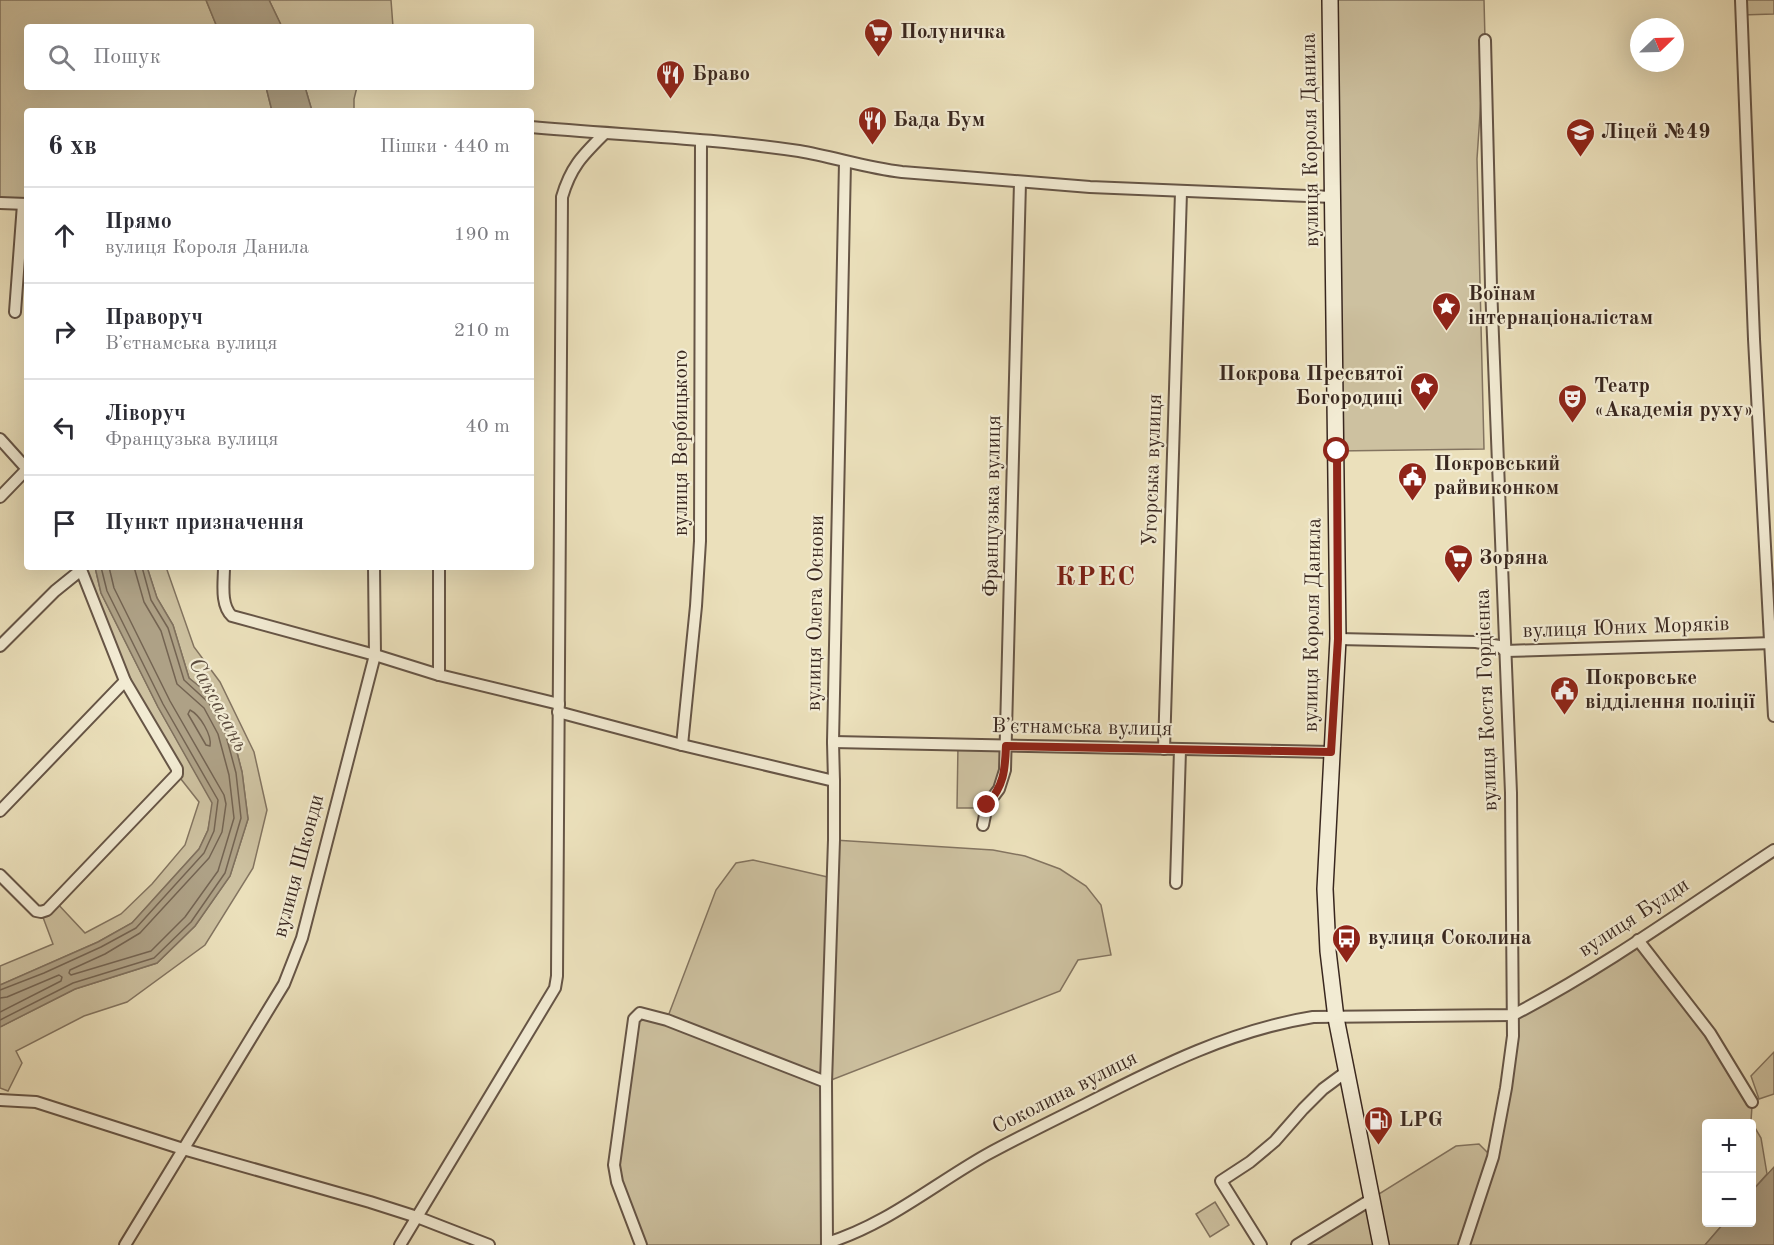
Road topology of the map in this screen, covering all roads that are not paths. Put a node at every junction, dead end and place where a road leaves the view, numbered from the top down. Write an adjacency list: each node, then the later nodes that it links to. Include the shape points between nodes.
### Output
1 (1330, 0): 10 (main road, вулиця Короля Данила)
2 (1741, 0): 25 (street, via 1754,349)
3 (1485, 40): 27 (street, вулиця Костя Гордієнка)
4 (534, 127): 5 (street)
5 (605, 133): 6 (street); 31 (street, via 567,177 562,197)
6 (701, 141): 7 (street, via 798,151); 34 (street, вулиця Вербицького, via 700,541)
7 (845, 162): 8 (street, via 875,169); 33 (street, вулиця Олега Основи)
8 (1020, 182): 9 (street); 35 (street, Французька вулиця)
9 (1181, 192): 10 (street); 36 (street, Угорська вулиця)
10 (1333, 197): 24 (main road, вулиця Короля Данила)
11 (0, 203): 12 (street)
12 (24, 204)
13 (24, 215): 14 (street)
14 (15, 312)
15 (0, 439): 16 (street)
16 (24, 466)
17 (24, 472): 18 (street)
18 (0, 498)
19 (79, 570): 26 (street)
20 (82, 570): 30 (street)
21 (224, 570): 28 (street, via 224,605 232,616)
22 (374, 570): 28 (street, вулиця Шконди)
23 (439, 570): 29 (street)
24 (1338, 639): 27 (street, вулиця Юних Моряків, via 1476,642); 38 (main road, вулиця Короля Данила)
25 (1772, 643): 27 (street, вулиця Юних Моряків); 32 (street)
26 (0, 646)
27 (1505, 651): 46 (street, вулиця Костя Гордієнка)
28 (375, 654): 29 (street); 52 (street, вулиця Шконди, via 294,960 284,984)
29 (439, 675): 31 (street)
30 (125, 681): 40 (street); 43 (street, via 177,774 46,910 36,911)
31 (559, 708): 34 (street); 54 (street, via 555,988)
32 (1774, 716)
33 (833, 742): 35 (street, Вʼєтнамська вулиця); 39 (street, вулиця Олега Основи)
34 (682, 745): 39 (street)
35 (1006, 746): 36 (street, Вʼєтнамська вулиця); 41 (street, Французька вулиця, via 1005,770 999,789 987,805)
36 (1164, 749): 37 (street, Вʼєтнамська вулиця)
37 (1180, 750): 38 (street, Вʼєтнамська вулиця); 44 (street)
38 (1331, 752): 47 (main road, вулиця Короля Данила, via 1325,889)
39 (834, 781): 49 (street, вулиця Олега Основи)
40 (0, 811)
41 (983, 825)
42 (1774, 850): 45 (street, вулиця Булди)
43 (0, 875)
44 (1176, 883)
45 (1638, 940): 46 (street, вулиця Булди); 51 (street, via 1710,1033)
46 (1513, 1015): 47 (street, Соколина вулиця); 63 (street, вулиця Костя Гордієнка, via 1509,1069 1493,1157)
47 (1336, 1018): 48 (main road, вулиця Короля Данила); 55 (street, Соколина вулиця, via 1294,1020 1208,1045 1162,1065 986,1155 863,1230)
48 (1346, 1072): 53 (main road, вулиця Короля Данила); 60 (street, via 1302,1109 1275,1141 1221,1181)
49 (826, 1082): 55 (street, вулиця Олега Основи); 59 (street, via 667,1020 640,1014 634,1019 614,1165)
50 (0, 1100): 52 (street, via 26,1100)
51 (1752, 1102)
52 (183, 1149): 54 (street); 56 (street, вулиця Шконди)
53 (1372, 1199): 61 (street); 62 (main road, вулиця Короля Данила)
54 (417, 1217): 57 (street); 58 (street)
55 (827, 1244)
56 (125, 1245)
57 (400, 1245)
58 (489, 1245)
59 (641, 1245)
60 (1261, 1245)
61 (1297, 1245)
62 (1381, 1245)
63 (1464, 1245)

